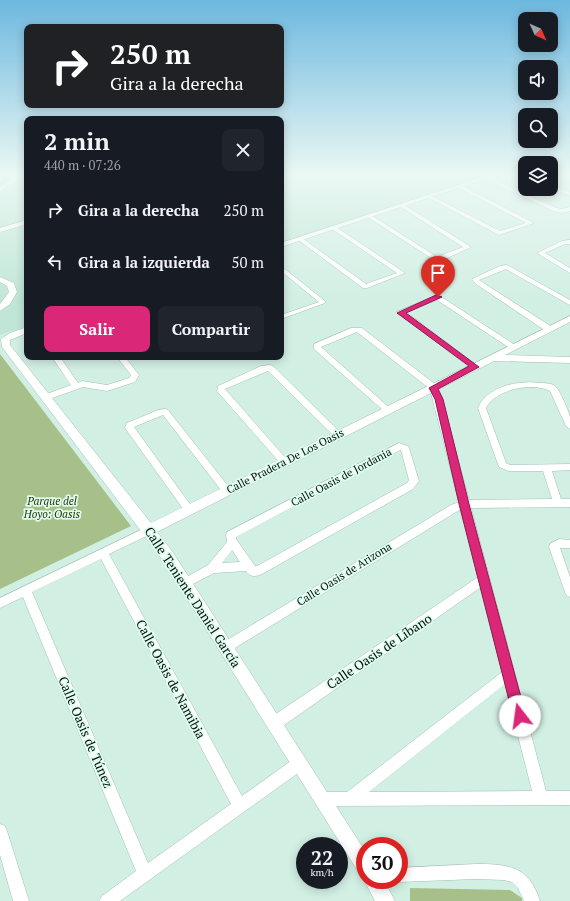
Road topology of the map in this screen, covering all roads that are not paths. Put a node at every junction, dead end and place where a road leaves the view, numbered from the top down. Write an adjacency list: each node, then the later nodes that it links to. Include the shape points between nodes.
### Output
1 (363, 218): 7 (street)
2 (372, 218): 3 (street, via 436,259 469,247)
3 (421, 218)
4 (470, 218): 5 (street, via 499,233 531,223)
5 (521, 218)
6 (24, 223): 8 (street)
7 (334, 228): 9 (street); 9 (street, via 402,273 365,287)
8 (0, 230)
9 (300, 239): 11 (street)
10 (570, 242): 13 (street, via 564,242 540,253)
11 (284, 245)
12 (284, 270): 17 (street, via 323,302)
13 (570, 271)
14 (0, 279): 16 (street, via 11,285 13,292 8,302)
15 (570, 303): 19 (street, via 507,267 475,280)
16 (0, 308)
17 (284, 317)
18 (570, 319): 19 (street, Calle Pradera De Los Oasis)
19 (549, 329): 21 (street, Calle Pradera De Los Oasis)
20 (24, 331): 29 (street, Calle Teniente Daniel García, via 6,339 5,345)
21 (514, 347): 22 (street, Calle Pradera De Los Oasis); 26 (street, via 438,297 401,312)
22 (492, 358): 25 (street); 26 (street, Calle Pradera De Los Oasis)
23 (58, 360): 27 (street)
24 (123, 360): 27 (street, via 134,375 132,380 107,388 86,384)
25 (570, 360)
26 (475, 367): 28 (street, Calle Pradera De Los Oasis)
27 (76, 386): 29 (street)
28 (433, 388): 30 (street, Calle Pradera De Los Oasis); 30 (street, via 359,330 317,346); 37 (street, via 439,399)
29 (47, 397): 41 (street, Calle Teniente Daniel García)
30 (388, 410): 32 (street, Calle Pradera De Los Oasis)
31 (570, 426): 34 (street, via 550,387 515,386 483,404 482,408 502,466)
32 (338, 435): 33 (street, Calle Pradera De Los Oasis); 33 (street, via 270,368 264,368 221,388)
33 (284, 462): 36 (street, Calle Pradera De Los Oasis)
34 (546, 467): 35 (street); 38 (street)
35 (570, 467)
36 (227, 491): 40 (street, Calle Pradera De Los Oasis); 40 (street, via 165,412 132,424 129,428)
37 (464, 504): 38 (street); 47 (street); 52 (street, Calle Oasis de Arizona, via 431,520)
38 (558, 504): 39 (street)
39 (570, 504)
40 (189, 510): 41 (street, Calle Pradera De Los Oasis)
41 (149, 530): 44 (street, Calle Pradera De Los Oasis); 48 (street, Calle Teniente Daniel García)
42 (232, 543): 45 (street); 45 (street, Calle Oasis de Jordania, via 231,535 399,446 405,448 414,482 412,485 258,571 254,572); 46 (street, Calle Oasis de Jordania)
43 (570, 544): 50 (street, via 555,545)
44 (103, 553): 49 (street, Calle Pradera De Los Oasis); 60 (street, Calle Oasis de Namibia)
45 (249, 566): 46 (street, Calle Oasis de Jordania)
46 (212, 568): 48 (street, Calle Oasis de Jordania)
47 (484, 579): 53 (street); 54 (street, Calle Oasis de Líbano)
48 (185, 583): 52 (street, Calle Teniente Daniel García)
49 (26, 590): 51 (street, Calle Pradera De Los Oasis); 63 (street, Calle Oasis de Túnez)
50 (570, 592)
51 (0, 603)
52 (226, 647): 54 (street, Calle Teniente Daniel García)
53 (508, 674): 56 (street); 57 (street)
54 (275, 723): 55 (street, Calle Teniente Daniel García)
55 (300, 762): 59 (street, Calle Teniente Daniel García); 60 (street)
56 (350, 798): 57 (street); 59 (street)
57 (541, 798): 58 (street)
58 (570, 798)
59 (322, 799): 62 (street, Calle Teniente Daniel García)
60 (240, 806): 63 (street)
61 (0, 831): 66 (street)
62 (356, 853)
63 (145, 874): 67 (street)
64 (408, 875): 69 (street, via 502,872 520,878)
65 (379, 889): 68 (street)
66 (21, 901)
67 (107, 901)
68 (386, 901)
69 (532, 901)

